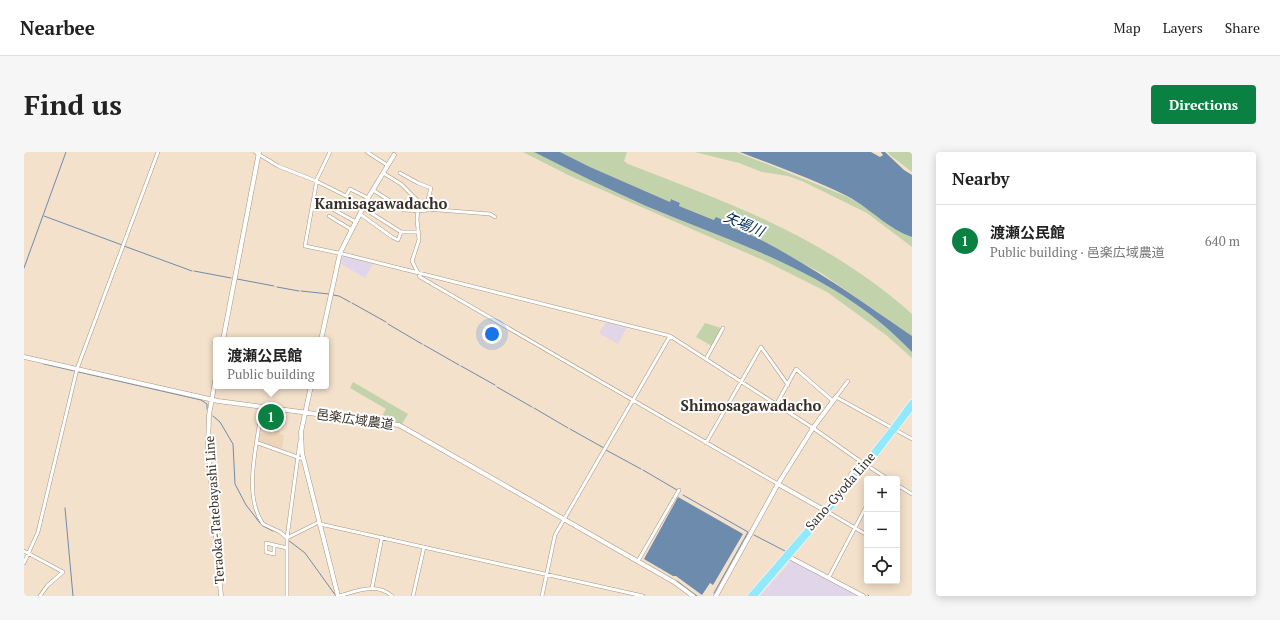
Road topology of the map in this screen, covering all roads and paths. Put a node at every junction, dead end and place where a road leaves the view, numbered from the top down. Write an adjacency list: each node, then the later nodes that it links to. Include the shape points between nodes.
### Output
1 (158, 152): 32 (street)
2 (330, 152): 9 (street)
3 (367, 152): 6 (street)
4 (258, 153): 9 (street, via 278,166); 28 (street)
5 (394, 153): 6 (street)
6 (388, 165): 7 (street)
7 (383, 173): 10 (street); 13 (street, via 401,184)
8 (400, 173): 15 (street, via 432,188)
9 (316, 181): 11 (street, via 346,196 350,188); 12 (street)
10 (373, 190): 11 (street); 16 (street, via 404,210)
11 (368, 198): 14 (street)
12 (314, 199): 20 (street); 24 (street, via 305,246)
13 (419, 202): 15 (street); 16 (street)
14 (363, 208): 17 (street); 22 (street)
15 (426, 209): 16 (street); 19 (street, via 490,214)
16 (418, 211): 23 (street)
17 (360, 214): 20 (street); 22 (street, via 398,240)
18 (329, 216): 21 (street)
19 (495, 217)
20 (356, 222): 21 (street)
21 (352, 230): 24 (street)
22 (401, 232): 23 (street)
23 (418, 232): 25 (street, via 419,240 412,259)
24 (340, 253): 25 (street); 29 (street)
25 (416, 272): 27 (street); 40 (street, via 451,296)
26 (723, 328): 31 (street)
27 (670, 336): 31 (street); 40 (street)
28 (224, 337)
29 (322, 337)
30 (24, 357): 32 (street, 邑楽広域農道)
31 (706, 359): 34 (street)
32 (77, 369): 39 (street, 邑楽広域農道); 73 (street, via 38,532)
33 (848, 381): 38 (street)
34 (741, 382): 35 (street, via 763,346); 41 (street); 50 (street)
35 (788, 385): 38 (street, via 796,369); 41 (street)
36 (214, 389): 39 (street, Teraoka-Tatebayashi Line)
37 (310, 389): 44 (street)
38 (834, 399): 45 (street); 48 (street)
39 (212, 400): 43 (street, 邑楽広域農道); 81 (street, Teraoka-Tatebayashi Line, via 208,456)
40 (633, 401): 50 (street); 63 (street)
41 (776, 404): 45 (street)
42 (911, 405): 46 (main road, Sano-Gyoda Line, bridge)
43 (262, 406): 44 (street, 邑楽広域農道); 49 (street)
44 (305, 412): 47 (street); 63 (street, 邑楽広域農道, via 403,426)
45 (813, 428): 53 (street); 57 (street)
46 (892, 430): 53 (main road, Sano-Gyoda Line); 61 (main road, Sano-Gyoda Line)
47 (301, 439): 51 (street); 52 (street)
48 (912, 439)
49 (258, 443): 51 (street); 68 (street, via 252,484 256,511 263,524)
50 (706, 443): 57 (street)
51 (297, 457): 52 (street); 68 (street)
52 (303, 460): 64 (street)
53 (862, 463): 55 (street); 61 (main road, Sano-Gyoda Line)
54 (871, 468): 56 (street)
55 (850, 475)
56 (883, 476)
57 (778, 484): 61 (street); 89 (street)
58 (900, 487): 60 (street)
59 (679, 490): 75 (street)
60 (912, 494)
61 (826, 511): 65 (street); 74 (main road, Sano-Gyoda Line); 90 (main road, Sano-Gyoda Line)
62 (864, 511): 65 (street)
63 (564, 520): 75 (street, 邑楽広域農道); 77 (street, via 555,535)
64 (320, 523): 67 (street); 68 (street); 83 (street)
65 (856, 527): 66 (street); 78 (street)
66 (864, 533)
67 (382, 537): 70 (street); 79 (street)
68 (287, 538): 71 (street)
69 (274, 545): 71 (street)
70 (424, 546): 77 (street); 85 (street)
71 (287, 548): 82 (street)
72 (24, 551): 73 (street)
73 (29, 554): 76 (street); 80 (street, via 63,572)
74 (789, 557): 78 (street); 91 (main road, Sano-Gyoda Line)
75 (638, 561): 88 (street, 邑楽広域農道)
76 (24, 563)
77 (546, 574): 86 (street); 87 (street)
78 (829, 577): 92 (street)
79 (372, 588): 83 (street); 84 (street, via 385,590)
80 (40, 596)
81 (221, 596)
82 (287, 596)
83 (339, 596)
84 (392, 596)
85 (413, 596)
86 (542, 596)
87 (643, 596)
88 (693, 596)
89 (716, 596)
90 (750, 596)
91 (755, 596)
92 (863, 596)

